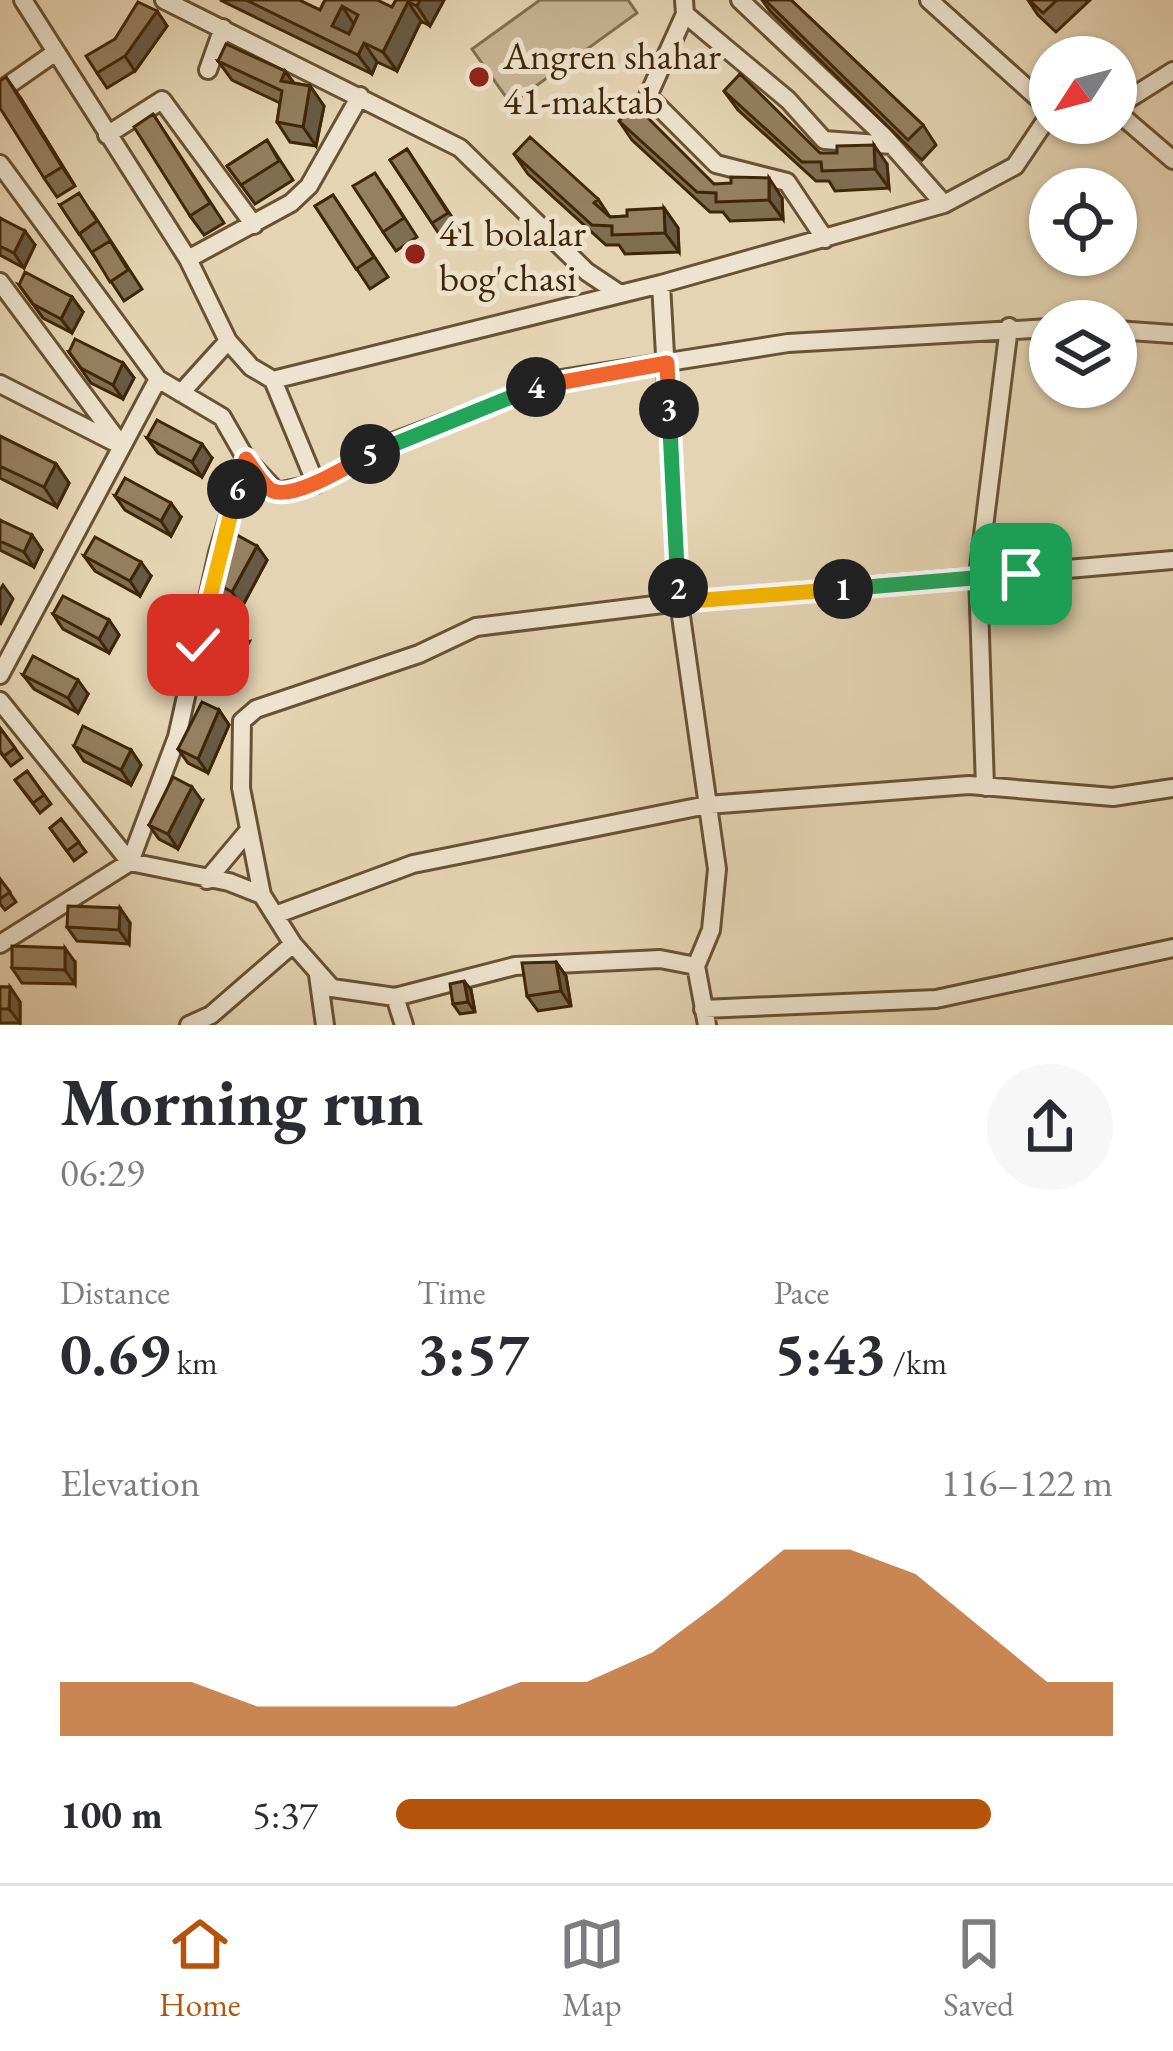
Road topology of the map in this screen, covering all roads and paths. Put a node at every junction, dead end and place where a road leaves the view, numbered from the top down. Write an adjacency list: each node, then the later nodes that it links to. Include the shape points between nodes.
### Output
1 (22, 0): 7 (street)
2 (164, 0): 6 (street)
3 (740, 0): 17 (street)
4 (929, 0): 11 (street)
5 (684, 7): 17 (street, via 824,140); 22 (street, via 648,96 716,164 787,182)
6 (223, 28): 8 (street); 13 (street)
7 (53, 54): 10 (street); 15 (street)
8 (208, 70)
9 (1173, 71): 12 (street)
10 (0, 91)
11 (1029, 93)
12 (1137, 95)
13 (360, 96): 21 (street, via 322,170); 26 (street, via 460,148 586,272)
14 (1137, 128): 18 (street)
15 (107, 135): 21 (street, via 162,100); 23 (street)
16 (1029, 144): 20 (street, via 1015,166)
17 (892, 145): 20 (street)
18 (1173, 160)
19 (0, 164): 33 (street)
20 (944, 204): 22 (street)
21 (254, 225): 23 (street)
22 (825, 239): 25 (street)
23 (188, 260): 31 (street)
24 (0, 282): 37 (street)
25 (661, 284): 26 (street); 32 (street)
26 (620, 294): 34 (street)
27 (1009, 327): 28 (street); 32 (street, via 788,343); 41 (street)
28 (1029, 327)
29 (1137, 331): 30 (street)
30 (1173, 334)
31 (228, 341): 34 (street); 36 (street)
32 (667, 363): 39 (street, via 561,380 482,405); 42 (street)
33 (158, 379): 36 (street); 37 (street)
34 (273, 380): 39 (street)
35 (0, 384): 37 (street)
36 (181, 393): 38 (street, via 222,417)
37 (122, 446): 43 (street)
38 (246, 459): 39 (street, via 274,491); 49 (street, via 177,737)
39 (316, 484)
40 (1173, 560): 41 (street)
41 (978, 575): 42 (street); 45 (street)
42 (679, 602): 47 (street); 48 (street, via 476,627 256,709 242,725)
43 (0, 675)
44 (0, 701): 49 (street)
45 (986, 787): 46 (street, via 1113,796); 47 (street)
46 (1173, 788)
47 (707, 805): 52 (street, via 413,864); 56 (street, via 717,869 711,930)
48 (249, 830): 50 (street); 51 (street)
49 (130, 862): 50 (street); 53 (street)
50 (207, 880): 51 (street)
51 (262, 895): 52 (street)
52 (275, 915): 54 (street)
53 (0, 944)
54 (293, 944): 57 (street); 60 (street, via 212,1015)
55 (1173, 948): 59 (street, via 936,999)
56 (695, 966): 58 (street, via 659,959 515,966); 59 (street)
57 (318, 974): 58 (street, via 345,993); 61 (street)
58 (395, 997): 62 (street)
59 (705, 1017)
60 (189, 1025)
61 (325, 1025)
62 (404, 1025)

